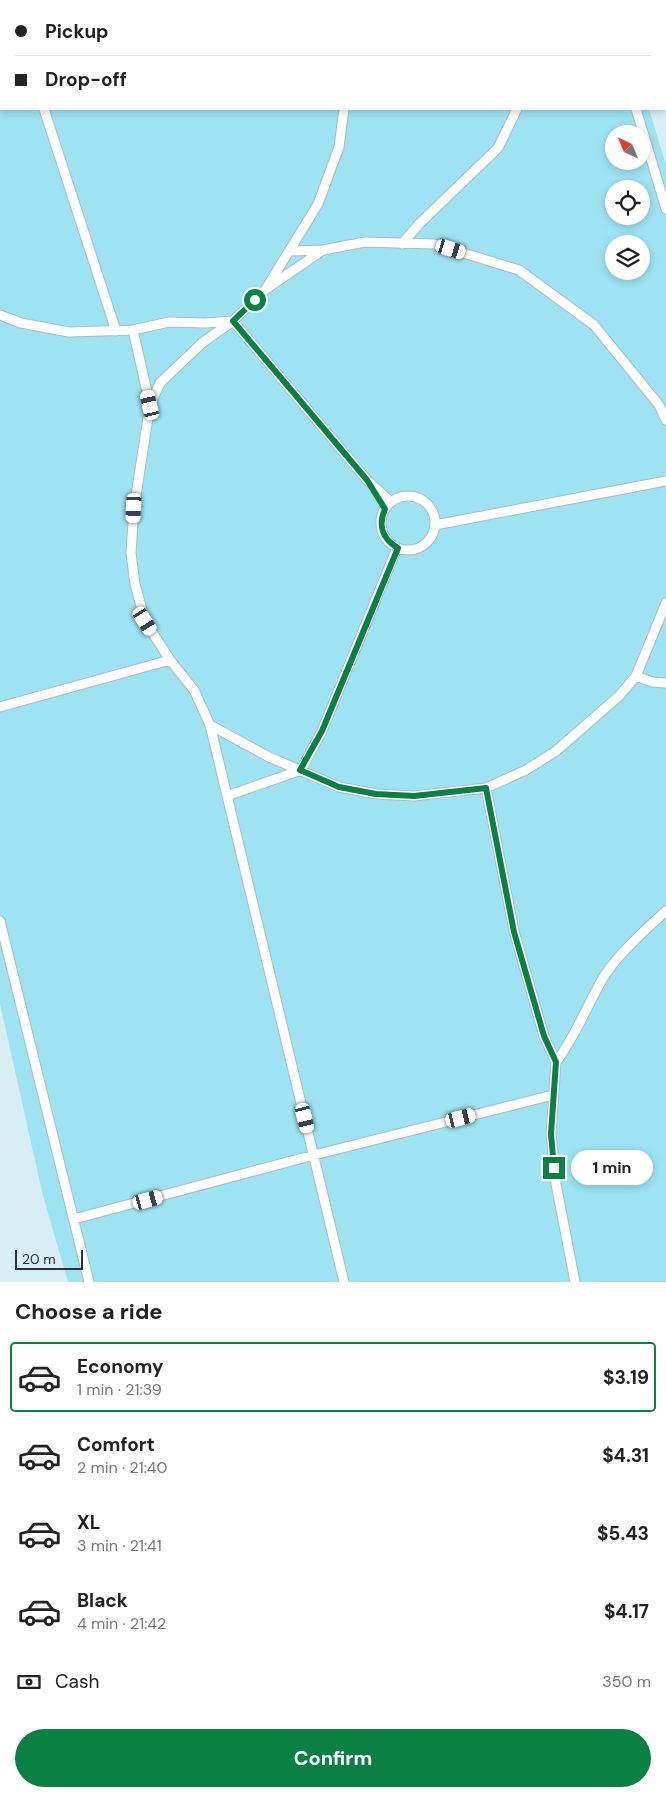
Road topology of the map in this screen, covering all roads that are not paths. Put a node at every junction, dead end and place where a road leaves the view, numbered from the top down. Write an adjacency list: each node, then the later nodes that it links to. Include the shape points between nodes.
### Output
1 (44, 110): 13 (lane)
2 (344, 110): 8 (lane, via 339,147 318,204)
3 (517, 110): 6 (lane, via 498,148)
4 (636, 110): 5 (lane)
5 (666, 209)
6 (402, 244): 7 (lane, via 365,242); 15 (lane, via 434,244 519,270 594,325 659,405)
7 (324, 250): 8 (lane); 9 (lane)
8 (289, 252): 9 (lane)
9 (266, 289): 11 (lane)
10 (0, 315): 13 (lane, via 22,323 69,332)
11 (233, 321): 12 (lane, via 168,322); 14 (lane, via 202,343 160,383); 17 (lane)
12 (133, 330): 13 (lane); 14 (lane)
13 (116, 331)
14 (150, 405): 21 (lane, via 134,508 131,553 145,621)
15 (666, 420)
16 (666, 481): 18 (lane)
17 (388, 505): 18 (lane, via 400,497 420,499 429,506); 19 (lane, via 381,518 381,527 384,536)
18 (435, 525): 19 (lane, via 432,535 418,548)
19 (398, 548): 26 (lane, via 322,731)
20 (666, 603): 22 (lane)
21 (170, 660): 24 (lane); 25 (lane, via 194,690)
22 (636, 676): 23 (lane); 27 (lane, via 619,696 556,751 526,770)
23 (666, 683)
24 (0, 707)
25 (210, 725): 26 (lane); 28 (lane)
26 (300, 770): 27 (lane, via 339,787 376,794 414,796); 28 (lane)
27 (486, 788): 31 (lane, via 514,932 544,1036)
28 (227, 796): 33 (lane)
29 (666, 911): 31 (lane, via 629,946 604,976)
30 (0, 921): 34 (lane)
31 (556, 1062): 32 (lane)
32 (553, 1095): 33 (lane); 37 (lane, via 551,1134 556,1184)
33 (314, 1155): 34 (lane); 36 (lane)
34 (74, 1219): 35 (lane)
35 (89, 1282)
36 (344, 1282)
37 (575, 1282)

